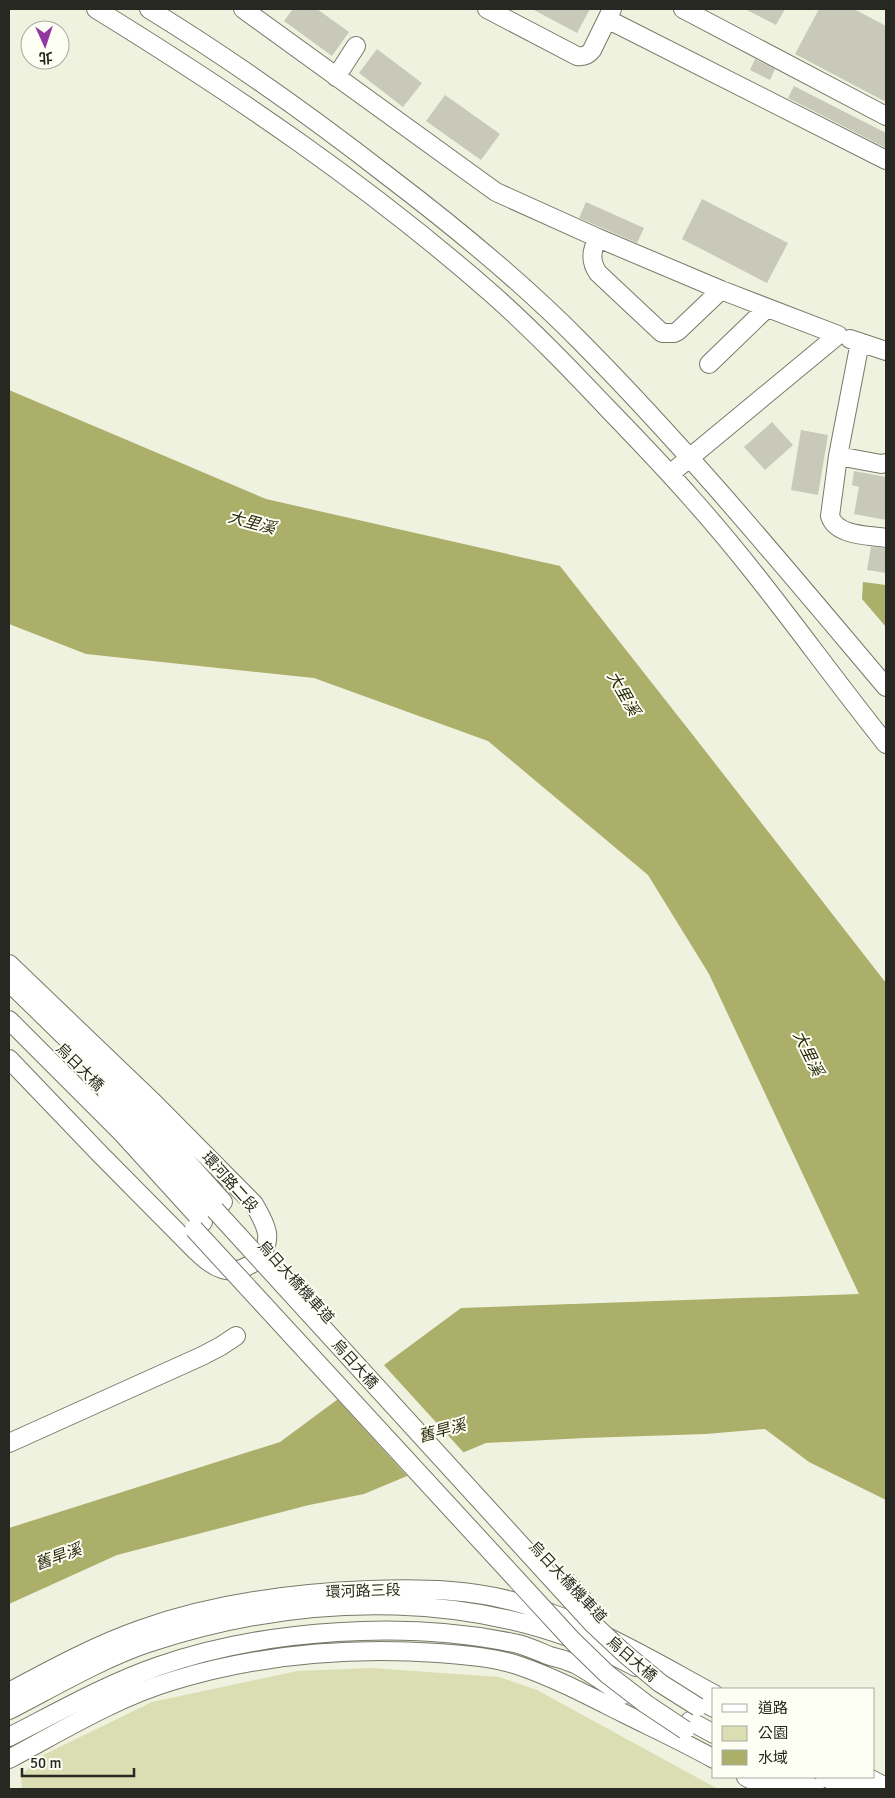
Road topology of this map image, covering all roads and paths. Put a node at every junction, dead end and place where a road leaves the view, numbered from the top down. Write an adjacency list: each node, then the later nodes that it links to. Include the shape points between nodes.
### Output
1 (96, 9): 21 (street, via 266,118 421,234 492,294 562,360)
2 (149, 9): 19 (street, via 282,97 438,214 510,275 580,341)
3 (244, 9): 8 (street)
4 (487, 9): 6 (street, via 583,57 589,54)
5 (683, 9): 9 (street)
6 (610, 14): 10 (street)
7 (356, 46): 8 (street)
8 (336, 77): 11 (street, via 496,192)
9 (886, 116)
10 (886, 160)
11 (598, 238): 12 (street); 12 (street, via 592,254 594,267 662,333 674,334)
12 (721, 290): 13 (street)
13 (767, 308): 14 (street); 17 (street)
14 (838, 335): 15 (street); 19 (street)
15 (860, 342): 16 (street); 18 (street)
16 (886, 351)
17 (709, 364)
18 (838, 456): 20 (street); 22 (street, via 829,509 832,522 843,530)
19 (690, 457): 21 (street); 23 (street)
20 (886, 463)
21 (670, 474): 24 (street, via 731,544)
22 (886, 538)
23 (886, 687)
24 (886, 744)
25 (9, 964): 30 (street, 環河路二段, via 254,1204 267,1234 256,1262 240,1270 223,1270 211,1264)
26 (9, 982): 31 (street, 烏日大橋機車道)
27 (9, 997): 31 (street, 烏日大橋, via 72,1058)
28 (9, 1020): 31 (street, 烏日大橋)
29 (9, 1037): 31 (street, 烏日大橋機車道, via 52,1078)
30 (9, 1059)
31 (129, 1128): 36 (street, 烏日大橋機車道, via 601,1618 631,1647); 39 (street, 烏日大橋, bridge, via 593,1624 660,1683); 40 (street, 烏日大橋, via 582,1635 652,1696); 43 (street, 烏日大橋機車道, bridge, via 573,1641 607,1674 646,1704)
32 (236, 1336): 33 (street, via 202,1356)
33 (9, 1443)
34 (9, 1692): 35 (street, 環河路三段, via 100,1646 141,1629 204,1610 269,1598 404,1589 463,1592 526,1604 582,1625)
35 (712, 1693)
36 (712, 1702)
37 (712, 1707): 38 (street, 環河路三段, via 631,1664 523,1622 403,1605 272,1613 210,1625 147,1644)
38 (9, 1710)
39 (712, 1715)
40 (712, 1733)
41 (9, 1737): 42 (street, via 114,1683 214,1650 280,1638 405,1631 520,1645 576,1664 638,1704)
42 (678, 1739): 44 (street); 45 (street, via 569,1686 518,1666 464,1655 407,1651 336,1652 219,1668 171,1681 122,1700)
43 (712, 1745)
44 (712, 1758)
45 (9, 1759)
46 (748, 1778): 54 (street)
47 (772, 1778): 55 (street)
48 (794, 1778): 56 (street)
49 (827, 1778): 57 (street)
50 (844, 1778): 58 (street)
51 (852, 1778): 59 (street)
52 (869, 1778): 53 (street)
53 (886, 1787)
54 (768, 1789)
55 (793, 1789)
56 (815, 1789)
57 (848, 1789)
58 (865, 1789)
59 (873, 1789)

